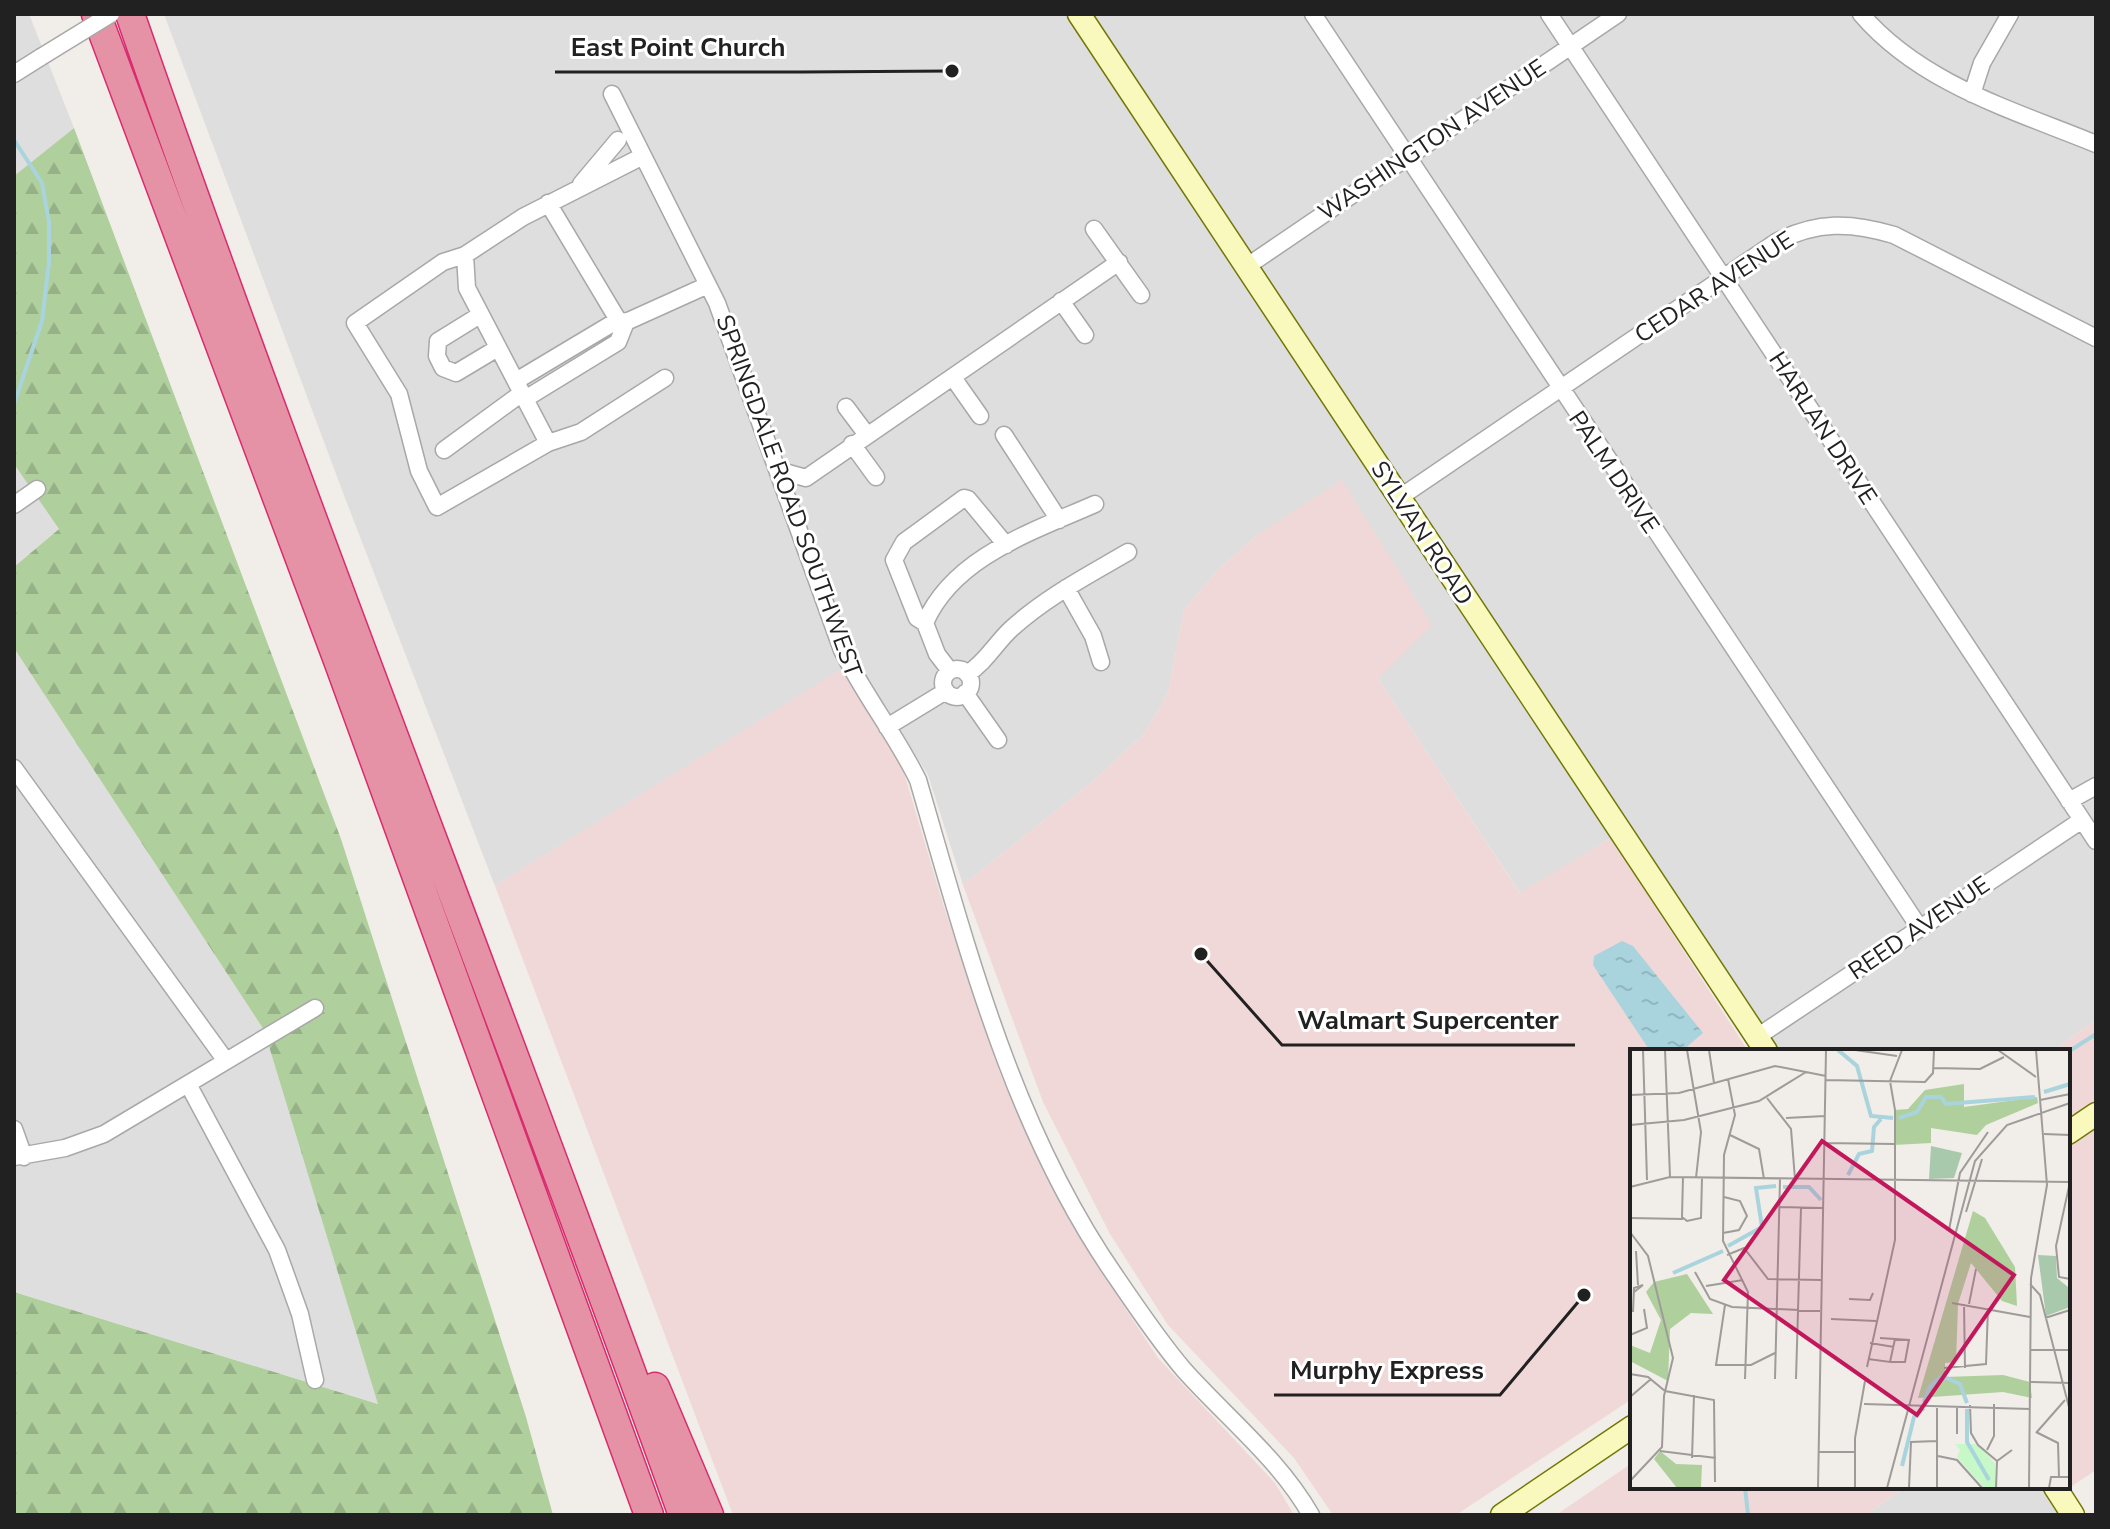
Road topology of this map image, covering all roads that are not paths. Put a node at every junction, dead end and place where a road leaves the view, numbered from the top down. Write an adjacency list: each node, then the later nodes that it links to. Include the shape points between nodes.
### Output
1 (96, 14): 77 (highway)
2 (111, 14): 11 (street, bridge)
3 (130, 14): 75 (highway, via 293,474)
4 (1079, 14): 23 (main road, SYLVAN ROAD)
5 (1313, 14): 17 (street, PALM DRIVE)
6 (1549, 14): 10 (street, HARLAN DRIVE)
7 (1618, 14): 10 (street, WASHINGTON AVENUE)
8 (1861, 14): 13 (street, via 1922,69)
9 (2010, 14): 13 (street, via 1982,63)
10 (1570, 45): 17 (street, WASHINGTON AVENUE); 24 (street, HARLAN DRIVE)
11 (14, 74)
12 (612, 94): 16 (street, SPRINGDALE ROAD SOUTHWEST)
13 (1972, 94): 15 (street)
14 (618, 140): 18 (street)
15 (2096, 144)
16 (643, 156): 18 (street); 25 (street, SPRINGDALE ROAD SOUTHWEST)
17 (1407, 156): 23 (street, WASHINGTON AVENUE); 35 (street, PALM DRIVE)
18 (580, 185): 19 (street)
19 (548, 203): 21 (street); 29 (street)
20 (1094, 229): 22 (street)
21 (465, 255): 28 (street, via 467,288); 41 (street, via 443,262 355,323 399,394 433,505 442,507)
22 (1119, 262): 26 (street); 27 (street)
23 (1246, 267): 47 (main road, SYLVAN ROAD)
24 (1723, 278): 31 (street, CEDAR AVENUE, via 1796,231 1827,224 1860,225 1894,235); 35 (street, CEDAR AVENUE); 63 (street, HARLAN DRIVE)
25 (708, 285): 29 (street); 44 (street, SPRINGDALE ROAD SOUTHWEST)
26 (1141, 295)
27 (1061, 301): 30 (street); 34 (street)
28 (480, 315): 32 (street); 32 (street, via 438,341 437,356 443,368 456,373)
29 (622, 321): 36 (street, via 618,342)
30 (1085, 335)
31 (2096, 338)
32 (496, 349): 36 (street)
33 (665, 378): 41 (street, via 581,432)
34 (954, 379): 38 (street); 39 (street)
35 (1559, 389): 47 (street, CEDAR AVENUE); 66 (street, PALM DRIVE)
36 (521, 391): 41 (street); 43 (street)
37 (846, 407): 39 (street)
38 (980, 416)
39 (867, 435): 42 (street)
40 (1004, 435): 50 (street)
41 (548, 443)
42 (852, 444): 44 (street, via 816,468 805,462); 45 (street)
43 (444, 450)
44 (784, 474): 59 (street, SPRINGDALE ROAD SOUTHWEST, via 842,650)
45 (876, 477)
46 (37, 489): 49 (street)
47 (1399, 498): 68 (main road, SYLVAN ROAD)
48 (1095, 504): 50 (street)
49 (14, 505)
50 (1059, 520): 51 (street)
51 (1006, 545): 54 (street, via 958,578 934,602); 54 (street, via 964,498 904,542 894,560 917,618)
52 (1128, 552): 53 (street)
53 (1066, 588): 55 (street); 56 (street, via 1009,631 981,665)
54 (925, 623): 56 (street, via 937,654)
55 (1101, 662)
56 (958, 672): 57 (street, via 943,683); 58 (street, via 970,682)
57 (946, 691): 58 (street, via 953,696); 59 (street)
58 (965, 693): 60 (street)
59 (887, 727): 84 (street, SPRINGDALE ROAD SOUTHWEST, via 918,780 988,1014 1020,1099 1056,1173 1114,1275 1184,1370 1222,1405)
60 (998, 740)
61 (14, 768): 69 (street)
62 (2096, 786): 63 (street)
63 (2069, 801): 64 (street, HARLAN DRIVE)
64 (2082, 820): 65 (street, HARLAN DRIVE); 66 (street, REED AVENUE)
65 (2096, 841)
66 (1919, 927): 68 (street, REED AVENUE)
67 (315, 1008): 69 (street)
68 (1761, 1044)
69 (226, 1061): 70 (street)
70 (188, 1084): 74 (street, via 104,1134); 76 (street, via 277,1250 300,1314)
71 (2096, 1114): 73 (main road)
72 (14, 1129): 74 (street)
73 (2070, 1132)
74 (19, 1157)
75 (563, 1181): 82 (highway); 83 (highway)
76 (315, 1380)
77 (616, 1422): 80 (highway); 81 (highway)
78 (1630, 1428): 85 (main road)
79 (2056, 1489): 86 (main road)
80 (629, 1515)
81 (649, 1515)
82 (683, 1515)
83 (709, 1515)
84 (1311, 1515)
85 (1502, 1515)
86 (2073, 1515)

